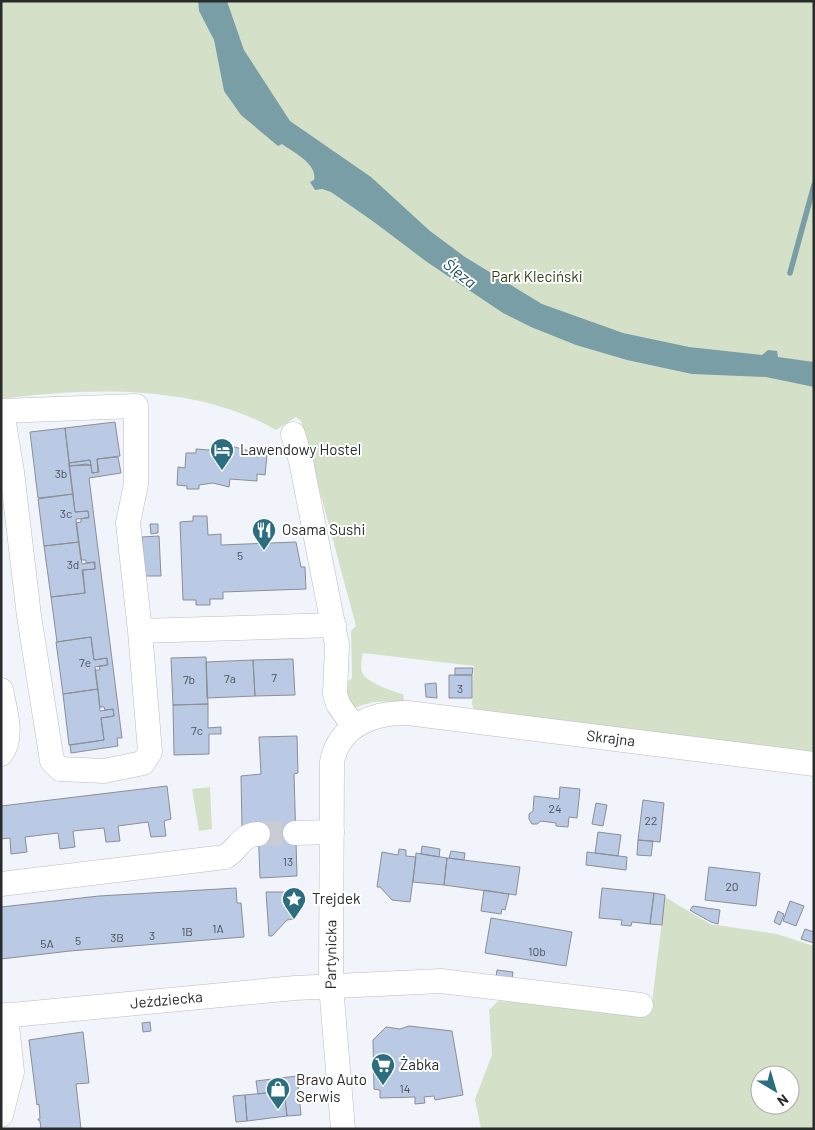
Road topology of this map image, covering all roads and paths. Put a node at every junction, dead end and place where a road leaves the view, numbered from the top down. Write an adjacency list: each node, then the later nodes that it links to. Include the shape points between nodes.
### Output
1 (294, 434): 2 (street)
2 (334, 625): 3 (street); 6 (street, via 336,694 338,704)
3 (140, 631): 3 (street, via 150,752 143,763 104,771 60,769 52,760 2,411 136,406 136,484 128,523)
4 (1, 690): 7 (street, via 8,739)
5 (408, 713): 6 (street, Partynicka, via 377,715); 8 (street, Skrajna)
6 (354, 726): 9 (street, Partynicka, via 333,756)
7 (1, 754)
8 (814, 764)
9 (332, 832): 10 (street); 13 (street, Partynicka)
10 (295, 833)
11 (258, 834): 12 (street, via 243,838 225,857)
12 (1, 884)
13 (331, 986): 14 (street, Jeździecka, via 441,981); 15 (street, Jeździecka); 19 (street, Partynicka)
14 (641, 1004)
15 (4, 1015): 16 (street, via 12,1072)
16 (1, 1115)
17 (1, 1123): 18 (street)
18 (2, 1129)
19 (343, 1129)

